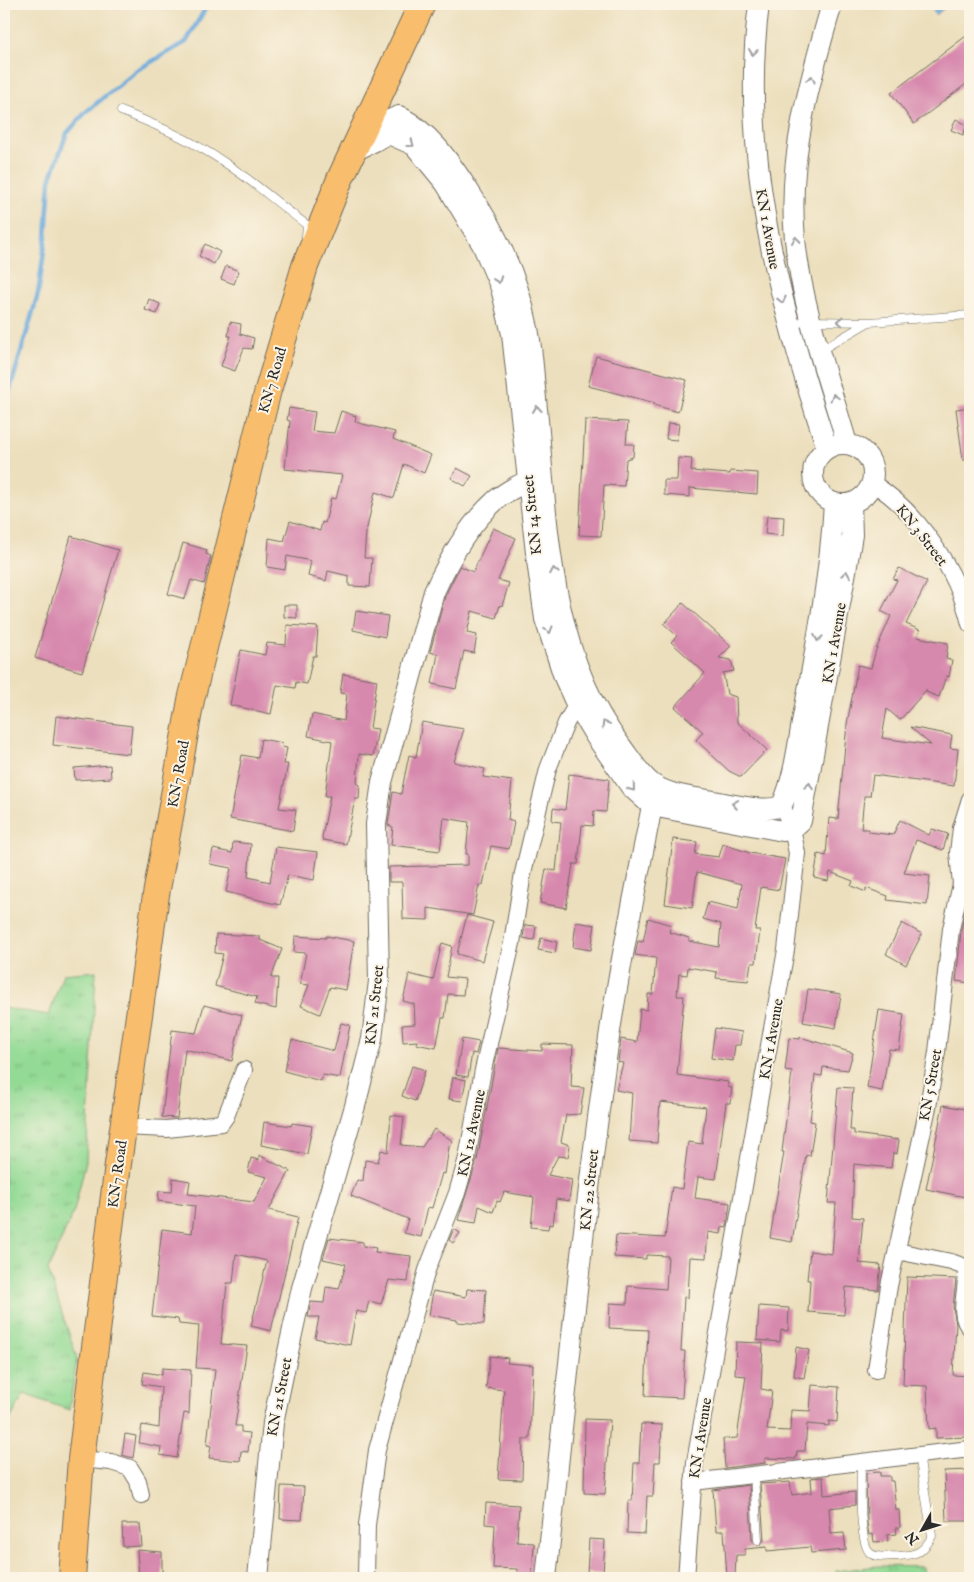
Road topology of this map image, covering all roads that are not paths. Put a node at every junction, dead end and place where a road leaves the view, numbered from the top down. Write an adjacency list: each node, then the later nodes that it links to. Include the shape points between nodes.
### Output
1 (422, 4): 5 (main road, KN7 Road)
2 (759, 4): 10 (street, KN 1 Avenue, one-way to 10, via 752,62 754,136 770,240)
3 (832, 4): 8 (street, KN 1 Avenue, one-way to 3, via 795,237 797,160 805,105)
4 (121, 111): 6 (lane, via 202,148 307,225)
5 (356, 143): 6 (main road, KN7 Road); 14 (street, KN 14 Street, via 389,134 414,145 446,184 482,244 501,288 512,334)
6 (305, 266): 24 (main road, KN7 Road, via 268,390 191,700 156,895)
7 (970, 315): 9 (lane)
8 (811, 321): 9 (lane, one-way to 8); 10 (lane); 11 (street, KN 1 Avenue)
9 (869, 322): 11 (lane)
10 (788, 324): 13 (street, KN 1 Avenue)
11 (820, 350): 12 (street, KN 1 Avenue, one-way to 11)
12 (847, 444): 13 (street); 15 (street, via 865,454 871,463)
13 (827, 448): 16 (street, via 817,459 812,473 818,492)
14 (536, 477): 18 (street, KN 14 Street, via 561,612); 37 (street, KN 21 Street, via 497,499 480,516 444,569 434,592 385,774 376,824 379,981 372,1039 302,1288 273,1422)
15 (872, 483): 16 (street, via 868,492); 17 (street, KN 3 Street, via 899,504 929,539 959,587)
16 (842, 503): 21 (street, KN 1 Avenue, one-way to 21, via 791,778); 22 (street, KN 1 Avenue, one-way to 16, via 803,817 848,562 852,535)
17 (970, 624)
18 (581, 697): 19 (street, KN 14 Street, via 596,738 631,787); 38 (street, KN 12 Avenue, via 554,751 534,823 511,952 483,1070 467,1158 427,1270 377,1450 367,1524)
19 (655, 796): 21 (street, KN 14 Street, one-way to 19, via 773,809 679,795); 22 (street, via 783,831); 39 (street, KN 22 Street, via 607,1050 590,1173)
20 (970, 799): 25 (street, KN 5 Street, via 961,828 958,853 961,884 951,929 928,1107)
21 (782, 805): 22 (street)
22 (792, 829): 33 (street, KN 1 Avenue, via 797,853 786,950)
23 (244, 1070): 24 (street, via 226,1116 220,1123 167,1129)
24 (123, 1127): 30 (main road, KN7 Road)
25 (896, 1251): 26 (street, via 965,1267 963,1313 964,1322); 27 (street, KN 5 Street)
26 (970, 1328)
27 (876, 1370)
28 (970, 1449): 29 (street)
29 (919, 1455): 31 (street); 31 (lane, via 932,1536 926,1548 914,1556 876,1557 868,1552 864,1539)
30 (81, 1459): 34 (street, via 130,1468); 36 (main road, KN7 Road)
31 (861, 1462): 32 (street)
32 (754, 1475): 33 (street); 35 (lane)
33 (693, 1482): 40 (street, KN 1 Avenue)
34 (142, 1495)
35 (758, 1540)
36 (72, 1578)
37 (258, 1578)
38 (366, 1578)
39 (546, 1578)
40 (686, 1578)

